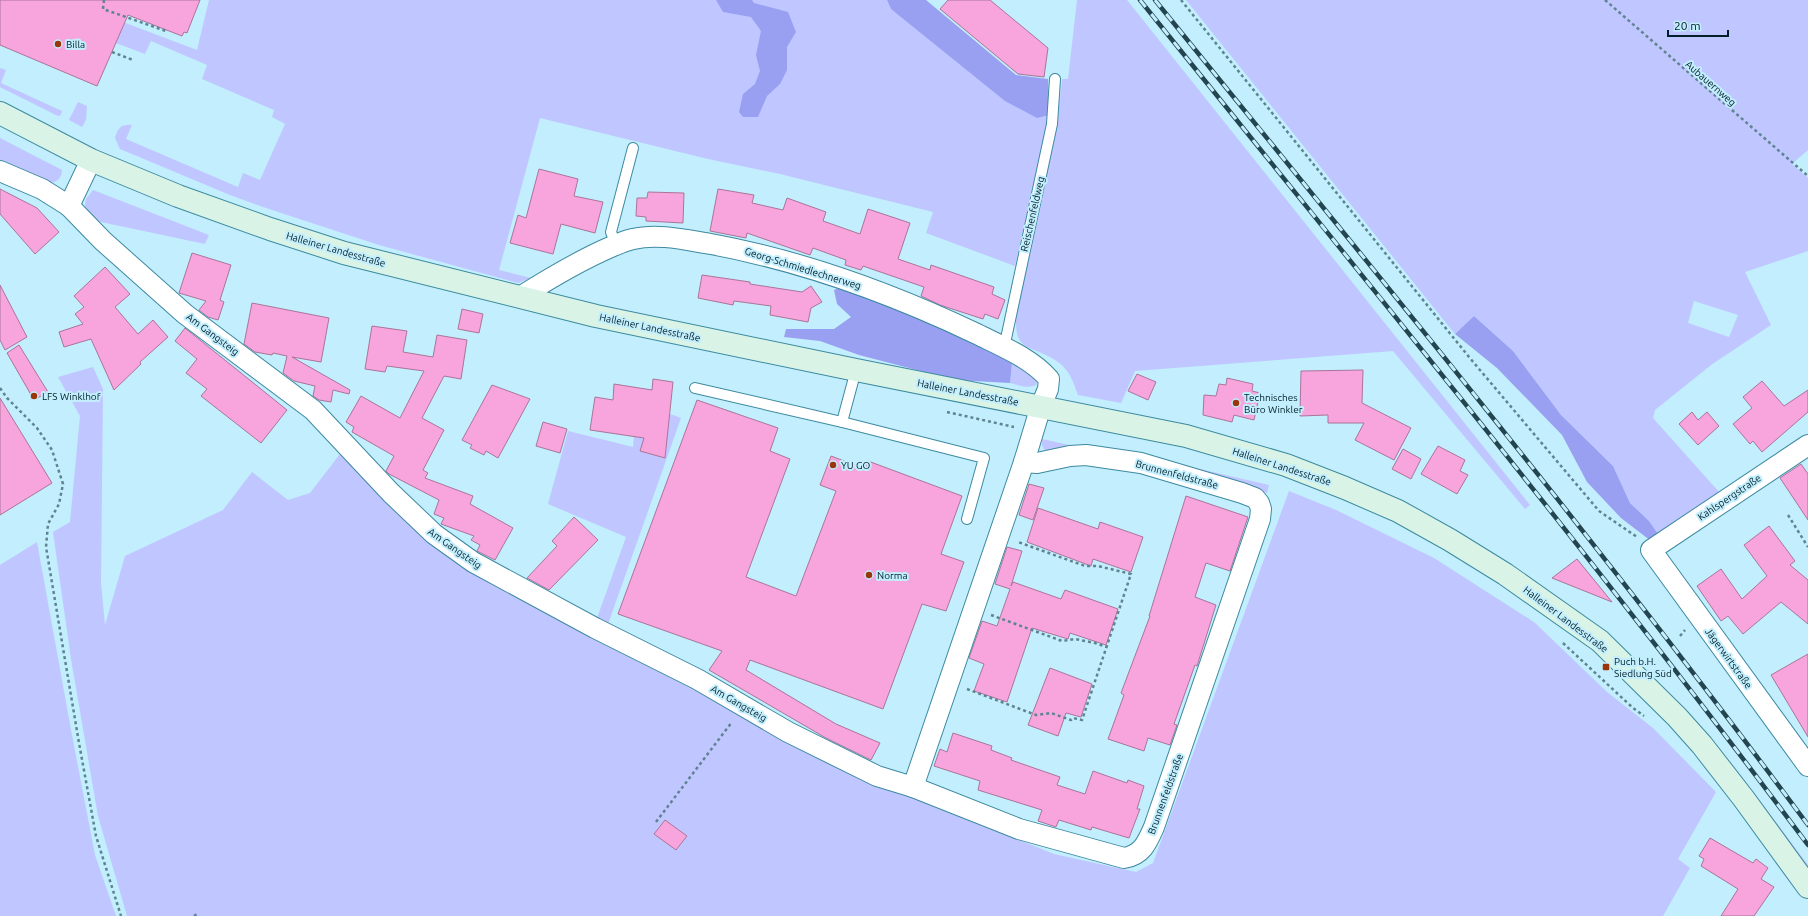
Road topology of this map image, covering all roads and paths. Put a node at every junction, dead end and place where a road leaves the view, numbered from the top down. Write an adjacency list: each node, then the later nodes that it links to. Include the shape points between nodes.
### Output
1 (104, 0): 4 (path, via 103,9)
2 (1182, 0): 28 (path, via 1469,357 1599,511 1632,533)
3 (1605, 0): 12 (path, Aubauernweg)
4 (166, 32)
5 (112, 52): 6 (path)
6 (133, 60)
7 (1055, 79): 16 (lane, Reischenfeldweg, via 1052,124)
8 (0, 113): 10 (main road, Halleiner Landesstraße)
9 (633, 148): 14 (lane, via 611,232)
10 (91, 160): 13 (street); 15 (main road, Halleiner Landesstraße, via 178,196 344,253)
11 (0, 171): 13 (street, Am Gangsteig, via 42,189)
12 (1808, 176)
13 (69, 206): 32 (street, Am Gangsteig, via 103,241 186,314 313,410 391,493 434,534 473,562)
14 (616, 245): 15 (street, Georg-Schmiedlechnerweg, via 566,269); 16 (street, Georg-Schmiedlechnerweg, via 632,239 658,236 741,250 781,260 901,300)
15 (520, 297): 17 (main road, Halleiner Landesstraße, via 596,316)
16 (1004, 348): 20 (street, Georg-Schmiedlechnerweg, via 1043,372 1049,379)
17 (856, 370): 20 (main road, Halleiner Landesstraße); 21 (lane)
18 (0, 388): 38 (path, via 37,428 52,450 63,484 59,504 48,524 46,547 96,836)
19 (695, 388): 21 (lane)
20 (1041, 406): 23 (street); 36 (main road, Halleiner Landesstraße, via 1186,436 1297,469 1398,512 1505,574 1600,641 1677,717 1736,789)
21 (842, 422): 25 (lane, via 984,458)
22 (1808, 445): 28 (street, Kahlspergstraße)
23 (1024, 462): 26 (street); 34 (street, Brunnenfeldstraße, via 1037,463 1086,455 1141,463 1255,498 1261,509 1260,519 1154,827 1146,846 1140,852 1124,858 1019,829)
24 (1788, 515): 27 (path)
25 (967, 519)
26 (1000, 535): 29 (street); 30 (path, via 1085,566 1098,566 1131,574)
27 (1808, 547)
28 (1651, 550): 33 (street, Jägerwirtstraße)
29 (975, 609): 30 (path, via 1062,641 1075,639); 31 (street)
30 (1107, 647): 31 (path, via 1082,720 1071,720 1050,713 1036,715)
31 (950, 682): 34 (street)
32 (745, 705): 34 (street, Am Gangsteig, via 832,755 877,776); 35 (path)
33 (1808, 766)
34 (913, 787)
35 (656, 822)
36 (1808, 887)
37 (197, 914): 39 (path)
38 (121, 916)
39 (194, 916)

